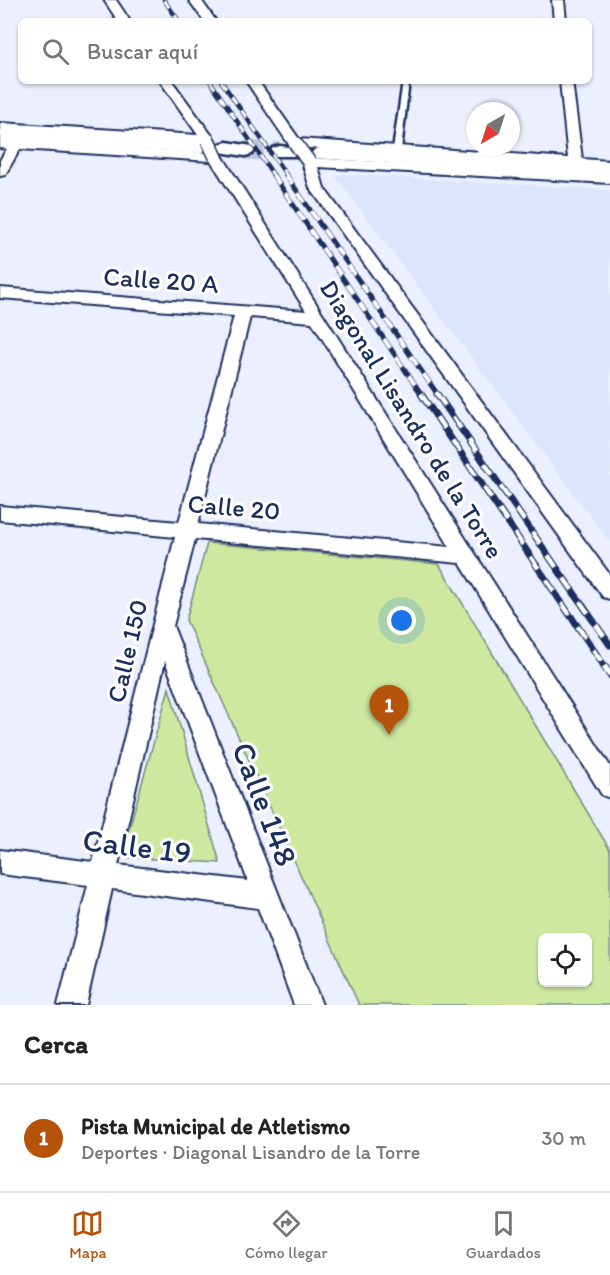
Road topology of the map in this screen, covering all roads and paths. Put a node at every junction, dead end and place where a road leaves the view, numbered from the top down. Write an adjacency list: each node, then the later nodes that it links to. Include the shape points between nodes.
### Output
1 (110, 0): 4 (street)
2 (195, 0): 5 (street)
3 (558, 0): 6 (street)
4 (122, 18)
5 (208, 18)
6 (560, 18)
7 (168, 84): 14 (street, Diagonal Lisandro de la Torre)
8 (254, 84): 16 (street, Diagonal Lisandro de la Torre)
9 (406, 84): 15 (lane)
10 (566, 84): 17 (street)
11 (0, 127): 14 (street)
12 (8, 140): 13 (street); 14 (main road); 20 (street)
13 (0, 144)
14 (219, 148): 24 (street, Diagonal Lisandro de la Torre)
15 (397, 150): 16 (street); 17 (street)
16 (299, 152): 19 (main road); 21 (street); 28 (street, Diagonal Lisandro de la Torre, via 317,188)
17 (574, 161): 18 (street)
18 (610, 165)
19 (610, 171)
20 (0, 172)
21 (610, 179)
22 (0, 293): 23 (street, Calle 20 A)
23 (243, 312): 24 (street, Calle 20 A); 26 (street, Calle 150)
24 (318, 317): 27 (street, Diagonal Lisandro de la Torre)
25 (0, 513): 26 (street, Calle 20)
26 (186, 530): 27 (street, Calle 20); 29 (street, Calle 150)
27 (464, 556): 30 (street, Diagonal Lisandro de la Torre)
28 (610, 591)
29 (162, 626): 32 (street, Calle 150); 33 (street, Calle 148)
30 (610, 787)
31 (0, 862): 32 (street, Calle 19)
32 (104, 875): 33 (street, Calle 19); 34 (street, Calle 150)
33 (264, 896): 35 (street, Calle 148)
34 (72, 1005)
35 (308, 1005)

